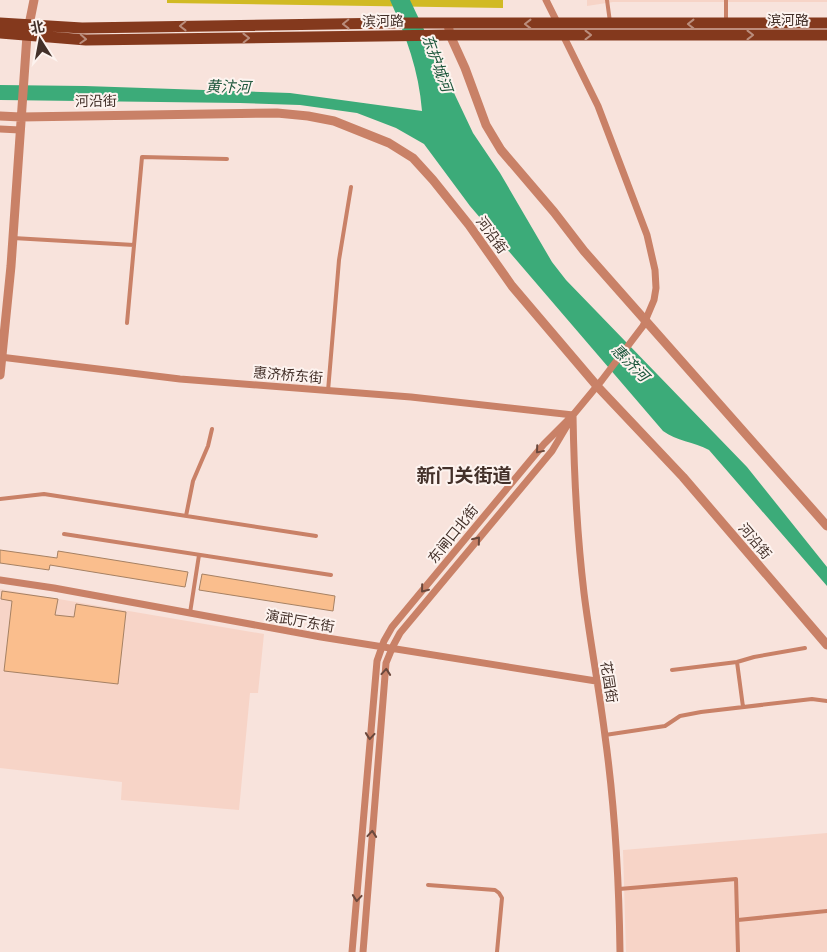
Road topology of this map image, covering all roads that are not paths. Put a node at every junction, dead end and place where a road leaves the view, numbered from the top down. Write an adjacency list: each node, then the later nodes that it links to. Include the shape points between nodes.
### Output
1 (34, 0): 11 (street)
2 (546, 0): 7 (street)
3 (607, 0): 8 (lane)
4 (726, 0): 9 (lane)
5 (0, 23): 11 (main road, 滨河路)
6 (827, 23): 9 (main road, 滨河路)
7 (558, 24): 8 (main road, 滨河路); 10 (main road, 滨河路, one-way to 10)
8 (611, 24): 9 (main road, 滨河路, one-way to 8)
9 (726, 24)
10 (449, 29): 11 (main road, 滨河路, one-way to 11, via 431,24 394,23); 11 (main road, 滨河路, one-way to 10, via 86,40 434,35); 13 (main road, 滨河路); 23 (street, via 486,125 501,150)
11 (28, 30): 12 (main road, 滨河路); 15 (street)
12 (0, 33)
13 (563, 35): 14 (main road, 滨河路, one-way to 14); 23 (street, via 598,106 647,235 656,279 654,300)
14 (827, 35)
15 (21, 113): 16 (street, 河沿街); 18 (street); 27 (street, 河沿街, via 277,113 334,120 389,143 412,158 433,180 512,286)
16 (0, 116)
17 (0, 129): 18 (street)
18 (20, 130): 21 (street)
19 (227, 159): 22 (lane, via 142,157)
20 (351, 187): 28 (lane, via 340,260)
21 (13, 238): 22 (lane); 25 (street)
22 (134, 245): 24 (lane)
23 (645, 321): 27 (street); 33 (street)
24 (127, 323)
25 (1, 357): 26 (street); 28 (street, 惠济桥东街, via 180,379)
26 (0, 375)
27 (600, 383): 29 (street); 40 (street, 河沿街)
28 (328, 391): 29 (street, 惠济桥东街)
29 (573, 415): 41 (street, 东闸口北街, one-way to 41, via 544,444 392,627); 43 (street, 东闸口北街, one-way to 29, via 400,633 552,451); 46 (street, 花园街, via 580,553)
30 (212, 429): 32 (lane, via 193,481)
31 (0, 499): 32 (lane, via 44,494)
32 (186, 516): 35 (lane)
33 (827, 526)
34 (64, 534): 36 (lane)
35 (316, 536)
36 (199, 555): 37 (lane); 39 (lane)
37 (330, 575)
38 (0, 580): 39 (street, 演武厅东街)
39 (190, 613): 41 (street, 演武厅东街)
40 (827, 645)
41 (382, 647): 43 (street, 演武厅东街); 54 (street, 东闸口北街, one-way to 54, via 376,662)
42 (805, 648): 44 (lane)
43 (392, 649): 46 (street, 演武厅东街); 55 (street, 东闸口北街, one-way to 43, via 386,663)
44 (737, 662): 45 (lane); 48 (lane)
45 (672, 670)
46 (596, 681): 49 (street, 花园街)
47 (827, 701): 48 (lane, via 812,699)
48 (742, 707): 49 (lane, via 686,714 665,726)
49 (605, 735): 51 (street, 花园街)
50 (428, 885): 56 (lane, via 495,890 499,893 502,898)
51 (619, 889): 53 (lane, via 736,878); 57 (street, 花园街)
52 (827, 912): 53 (lane)
53 (738, 920): 58 (lane)
54 (352, 952)
55 (362, 952)
56 (498, 952)
57 (620, 952)
58 (738, 952)

